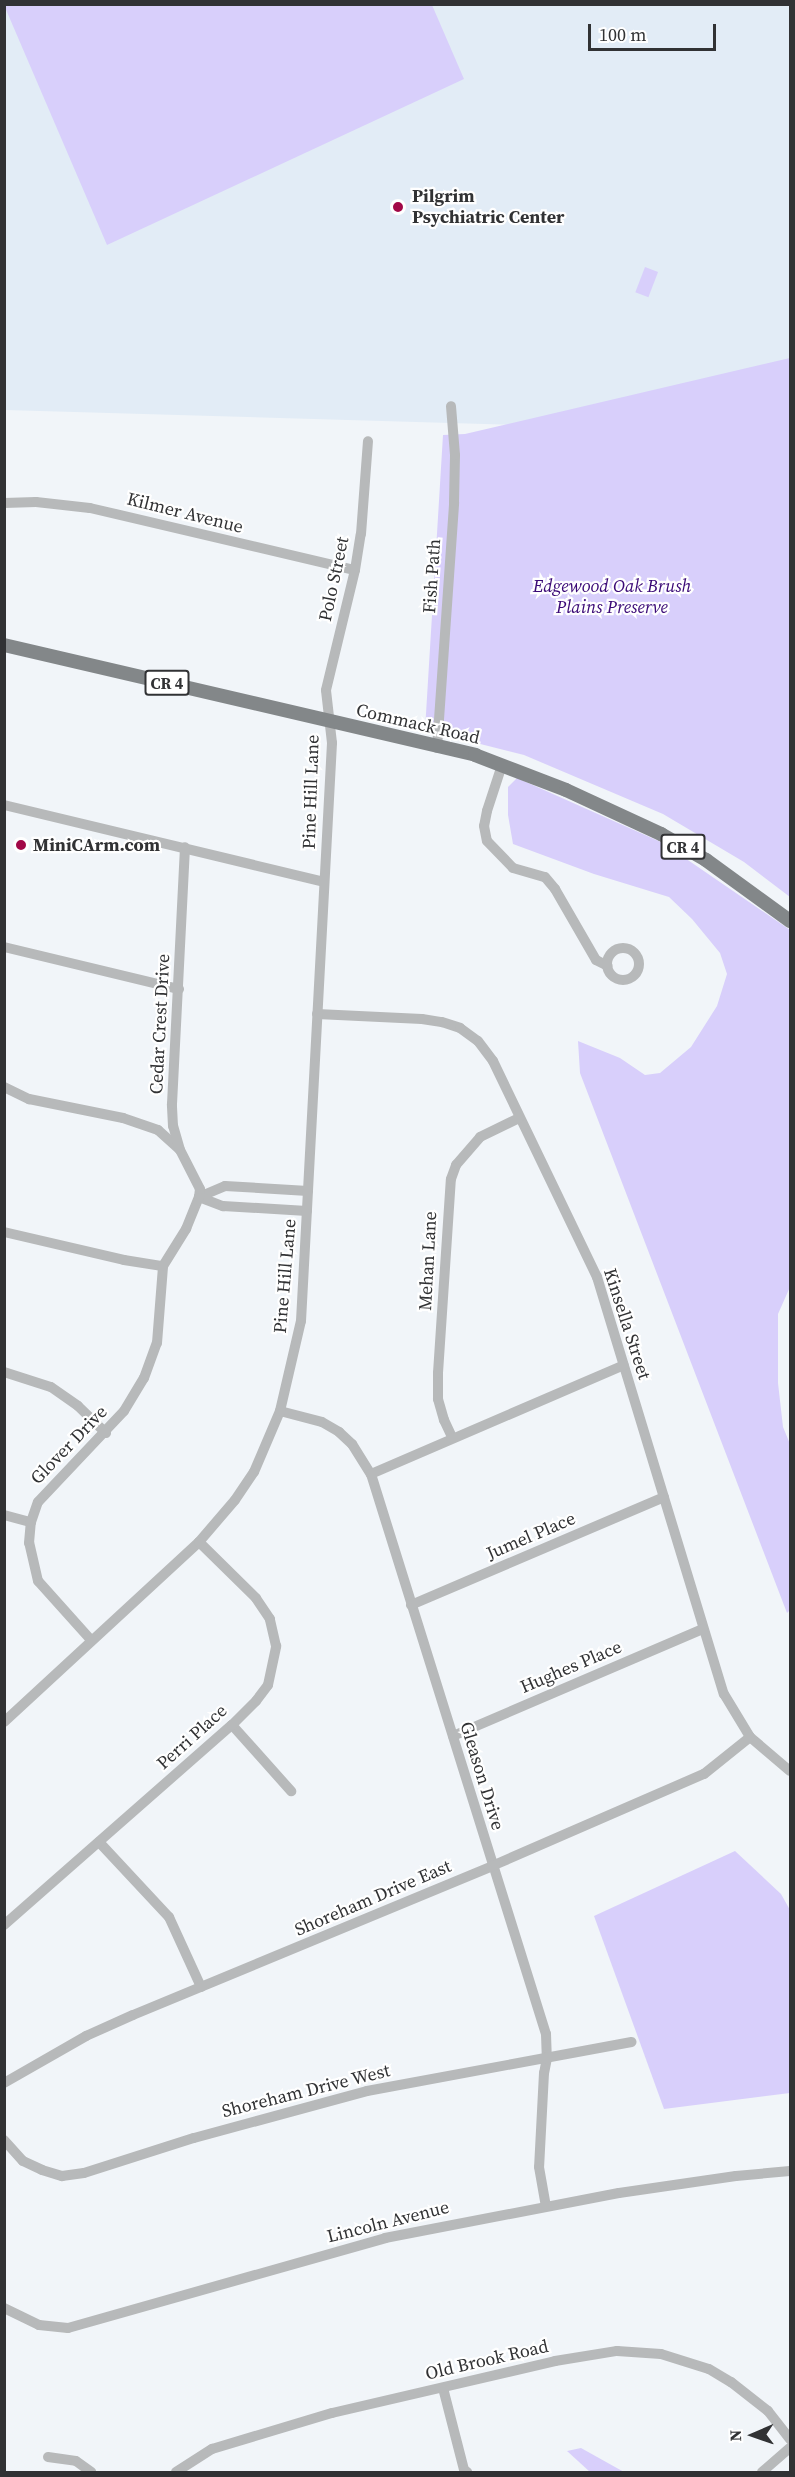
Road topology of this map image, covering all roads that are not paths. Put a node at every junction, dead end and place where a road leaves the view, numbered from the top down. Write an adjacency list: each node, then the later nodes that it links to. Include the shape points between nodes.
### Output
1 (451, 406): 7 (street, Fish Path, via 454,503)
2 (368, 441): 4 (street, Polo Street)
3 (4, 503): 4 (street, Kilmer Avenue, via 64,504 100,510)
4 (355, 570): 6 (street, Polo Street, via 326,690)
5 (4, 645): 6 (main road, Commack Road / CR 4)
6 (329, 721): 7 (main road, Commack Road / CR 4); 11 (street, Pine Hill Lane, via 332,743)
7 (437, 748): 8 (main road, Commack Road / CR 4)
8 (502, 765): 12 (main road, Commack Road / CR 4, via 661,834 706,860); 14 (street, via 484,826 487,841 513,868 545,877 596,960)
9 (4, 805): 10 (street)
10 (185, 847): 11 (street); 15 (street, Cedar Crest Drive)
11 (324, 882): 16 (street, Pine Hill Lane)
12 (790, 921)
13 (4, 947): 15 (street)
14 (608, 966)
15 (179, 989): 19 (street, Cedar Crest Drive, via 172,1104)
16 (317, 1014): 18 (street, Kinsella Street, via 422,1019 460,1028 478,1041 493,1061); 20 (street, Pine Hill Lane)
17 (4, 1087): 19 (street, via 29,1099 123,1118 158,1130)
18 (519, 1118): 25 (street, Kinsella Street, via 597,1277); 29 (street, Mehan Lane, via 480,1137 456,1165 451,1179 438,1399)
19 (180, 1150): 21 (street, Cedar Crest Drive, via 200,1189)
20 (308, 1191): 21 (street, via 225,1186); 22 (street, Pine Hill Lane)
21 (199, 1197): 22 (street, via 223,1206); 24 (street, Glover Drive, via 186,1229)
22 (307, 1211): 27 (street, Pine Hill Lane, via 301,1321)
23 (4, 1232): 24 (street)
24 (163, 1266): 28 (street, Glover Drive, via 157,1343 144,1378)
25 (624, 1365): 29 (street); 31 (street, Kinsella Street)
26 (4, 1372): 28 (street, via 51,1387)
27 (280, 1412): 30 (street, Gleason Drive, via 322,1422 339,1432 352,1444); 34 (street, Pine Hill Lane, via 254,1472)
28 (106, 1433): 33 (street, Glover Drive, via 53,1483 38,1502)
29 (452, 1437): 30 (street)
30 (371, 1474): 35 (street, Gleason Drive)
31 (664, 1497): 35 (street, Jumel Place); 36 (street, Kinsella Street)
32 (4, 1515): 33 (street)
33 (31, 1522): 37 (street, Glover Drive, via 29,1543 38,1581)
34 (199, 1542): 37 (street, Pine Hill Lane); 39 (street, Perri Place, via 256,1598 270,1619 276,1646 268,1685)
35 (411, 1605): 40 (street, Gleason Drive)
36 (703, 1629): 40 (street, Hughes Place); 41 (street, Kinsella Street, via 724,1694)
37 (91, 1640): 38 (street, Pine Hill Lane)
38 (4, 1722)
39 (231, 1725): 43 (street); 44 (street, Perri Place)
40 (453, 1736): 45 (street, Gleason Drive)
41 (750, 1737): 42 (street, Kinsella Street); 45 (street, Shoreham Drive East, via 704,1774)
42 (790, 1771)
43 (291, 1791)
44 (99, 1842): 46 (street, Perri Place); 47 (street, via 169,1917)
45 (492, 1866): 47 (street, Shoreham Drive East); 49 (street, Gleason Drive, via 546,2034)
46 (4, 1925)
47 (201, 1987): 50 (street, Shoreham Drive East, via 86,2036)
48 (631, 2042): 49 (street, Shoreham Drive West)
49 (547, 2058): 51 (street, Shoreham Drive West, via 367,2091 204,2135 84,2173 62,2176 42,2170 22,2161); 53 (street, Gleason Drive, via 539,2167)
50 (4, 2083)
51 (4, 2140)
52 (790, 2171): 53 (street, Lincoln Avenue)
53 (546, 2205): 54 (street, Lincoln Avenue, via 385,2238 68,2328 39,2325)
54 (4, 2308)
55 (443, 2388): 56 (street, Old Brook Road, via 588,2354 662,2354 709,2369 731,2382 768,2411); 60 (street, Old Brook Road, via 332,2413 254,2436 212,2450); 61 (street)
56 (790, 2439)
57 (790, 2448): 62 (street)
58 (48, 2457): 59 (street, via 76,2461)
59 (91, 2472)
60 (176, 2472)
61 (467, 2472)
62 (762, 2472)

